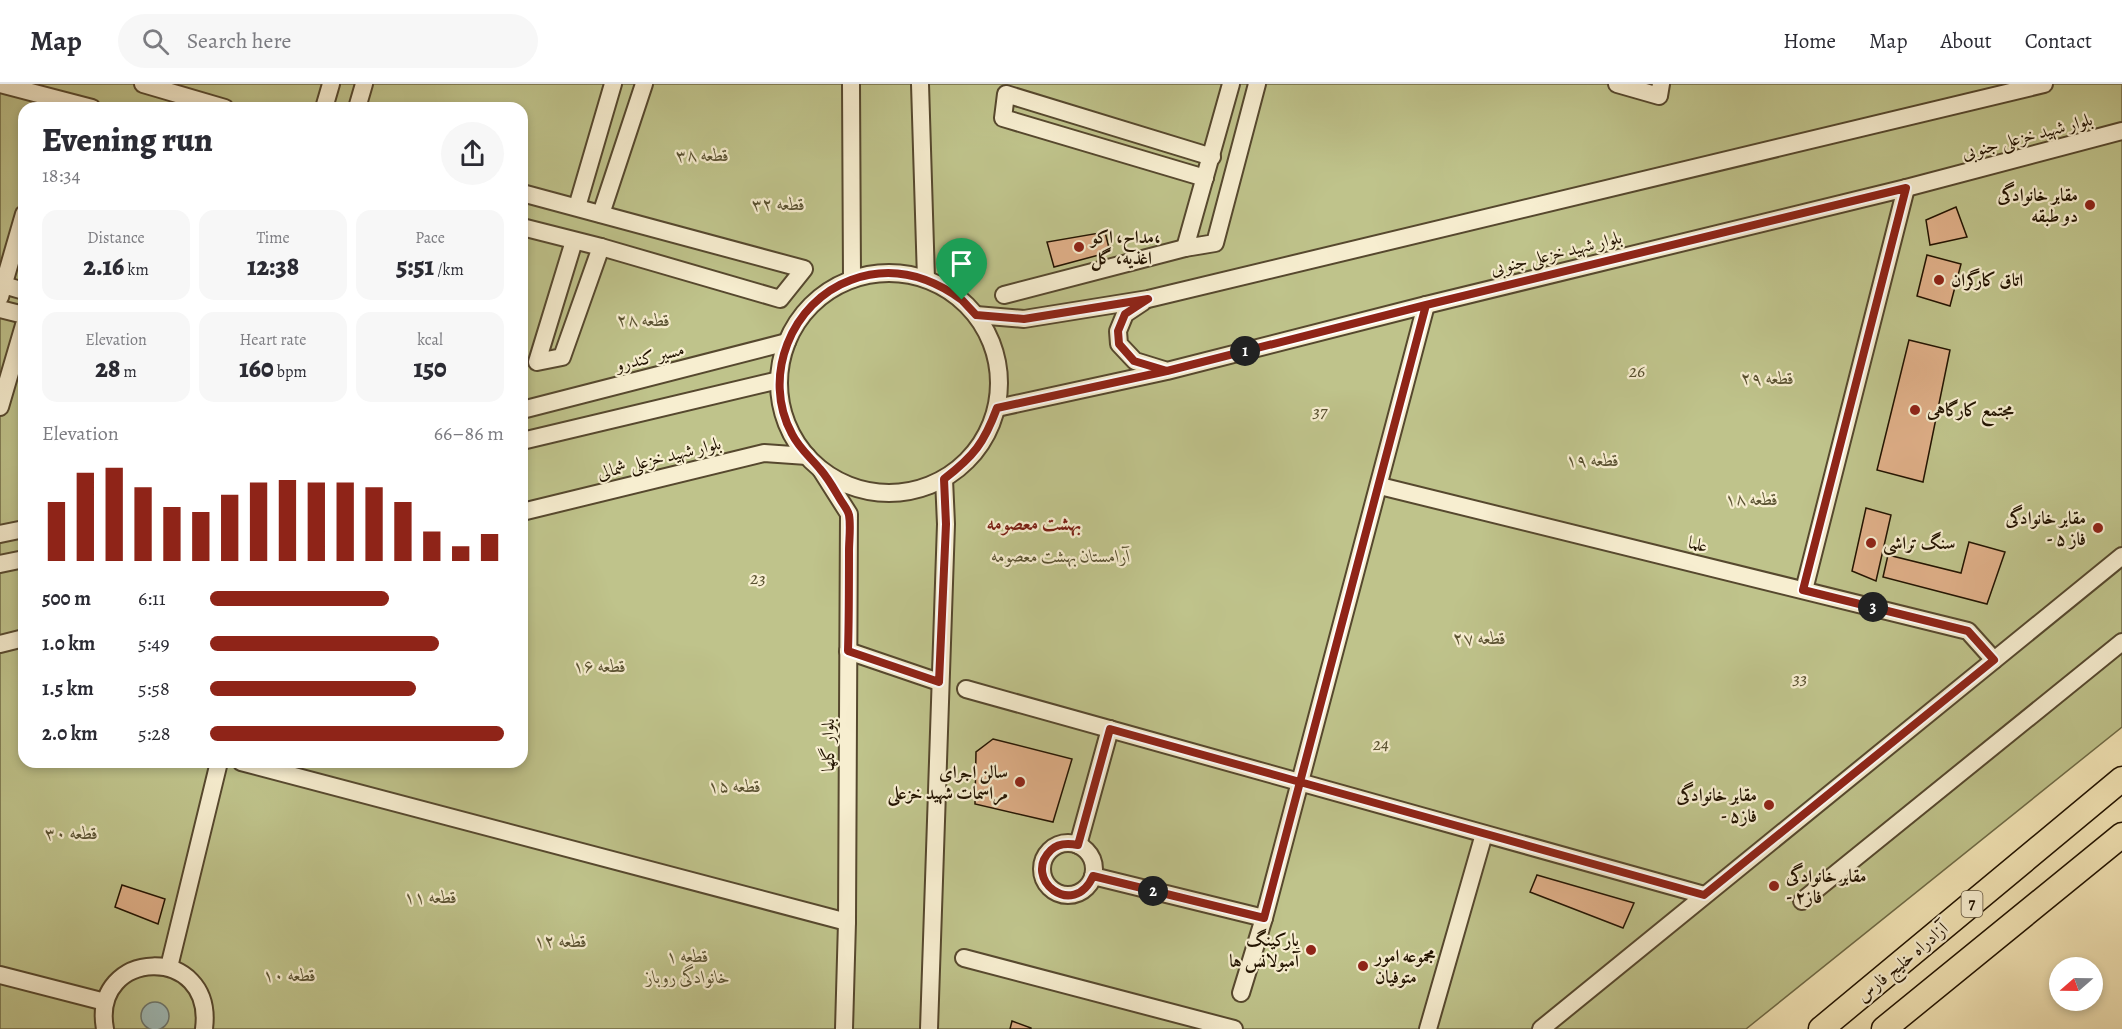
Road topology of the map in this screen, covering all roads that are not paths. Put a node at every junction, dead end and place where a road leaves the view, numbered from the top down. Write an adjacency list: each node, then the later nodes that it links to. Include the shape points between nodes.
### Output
1 (0, 84): 14 (lane)
2 (143, 84): 15 (lane)
3 (331, 84): 16 (lane)
4 (364, 84): 17 (lane)
5 (613, 84): 23 (lane)
6 (644, 84): 24 (lane)
7 (850, 84): 30 (lane)
8 (920, 84): 31 (lane)
9 (1231, 84): 19 (lane)
10 (1257, 84): 29 (lane, via 1215,243)
11 (1617, 84): 12 (lane, via 1659,96)
12 (1661, 84)
13 (2044, 84): 35 (lane)
14 (53, 102)
15 (204, 102)
16 (326, 102)
17 (359, 102)
18 (2122, 131): 21 (lane, بلوار شهید خزعلی جنوبی)
19 (1212, 157): 20 (lane); 20 (lane, via 1006,94 1003,118)
20 (1205, 178): 29 (lane)
21 (1906, 188): 37 (lane, بلوار شهید خزعلی جنوبی); 58 (lane)
22 (528, 195): 23 (lane)
23 (577, 207): 24 (lane)
24 (601, 214): 28 (lane, via 804,269 780,299)
25 (528, 229): 27 (lane)
26 (18, 234): 32 (lane)
27 (574, 241): 28 (lane); 28 (lane, via 537,362 562,357)
28 (601, 247)
29 (1185, 248): 34 (lane)
30 (852, 279): 31 (lane, via 902,274); 40 (lane, via 813,304)
31 (926, 279): 36 (lane)
32 (1, 289): 33 (lane)
33 (18, 290)
34 (1004, 295)
35 (1148, 299): 36 (lane, via 1024,319); 42 (lane, via 1125,314 1118,331 1119,344 1134,361)
36 (970, 305): 46 (lane, via 992,344 999,375)
37 (1426, 305): 42 (lane, بلوار شهید خزعلی جنوبی); 51 (lane)
38 (0, 309): 39 (lane)
39 (18, 314)
40 (787, 342): 43 (lane); 45 (lane, مسیر کندرو)
41 (18, 346): 44 (lane)
42 (1167, 371): 46 (lane, بلوار شهید خزعلی جنوبی)
43 (780, 380): 47 (lane); 48 (lane, via 782,407 791,433)
44 (0, 407)
45 (528, 408)
46 (997, 408): 50 (lane, via 974,453)
47 (528, 440)
48 (807, 456): 49 (lane); 52 (lane, بلوار شهید خزعلی شمالی, via 764,453)
49 (821, 469): 50 (lane, via 860,489 903,493); 62 (lane, بلوار گلها, via 849,514)
50 (944, 479): 64 (lane, via 946,524)
51 (1380, 486): 58 (lane, علما); 70 (lane)
52 (528, 511)
53 (18, 530): 54 (lane)
54 (0, 534)
55 (2122, 556): 63 (lane)
56 (18, 560): 57 (lane)
57 (0, 564)
58 (1803, 590): 63 (lane, علما, via 1968,631)
59 (18, 640): 61 (lane)
60 (2122, 642): 76 (lane)
61 (0, 644)
62 (848, 651): 64 (lane); 78 (lane, بلوار گلها)
63 (1994, 660): 75 (lane)
64 (939, 682): 87 (lane)
65 (966, 689): 66 (lane)
66 (1110, 729): 70 (lane); 73 (lane)
67 (218, 768): 80 (lane)
68 (264, 768): 78 (lane)
69 (2122, 779): 91 (highway, آزادراه خلیج فارس / 7)
70 (1300, 782): 71 (lane); 77 (lane)
71 (1484, 834): 75 (lane); 89 (lane)
72 (2122, 835): 92 (highway, 7)
73 (1078, 845): 74 (lane, via 1092,859); 74 (lane, via 1063,844 1048,853 1042,868 1047,885 1069,896 1084,890)
74 (1093, 876): 77 (lane)
75 (1704, 895): 90 (lane)
76 (1802, 901)
77 (1264, 918): 82 (lane)
78 (847, 922): 86 (lane, بلوار گلها)
79 (964, 958): 88 (lane)
80 (169, 967): 83 (lane, via 137,968 123,976); 85 (lane, via 195,985 203,999)
81 (0, 975): 83 (lane)
82 (1241, 993)
83 (105, 1002): 84 (lane)
84 (105, 1029)
85 (204, 1029)
86 (844, 1029)
87 (929, 1029)
88 (1234, 1029)
89 (1428, 1029)
90 (1541, 1029)
91 (1821, 1029)
92 (1884, 1029)

